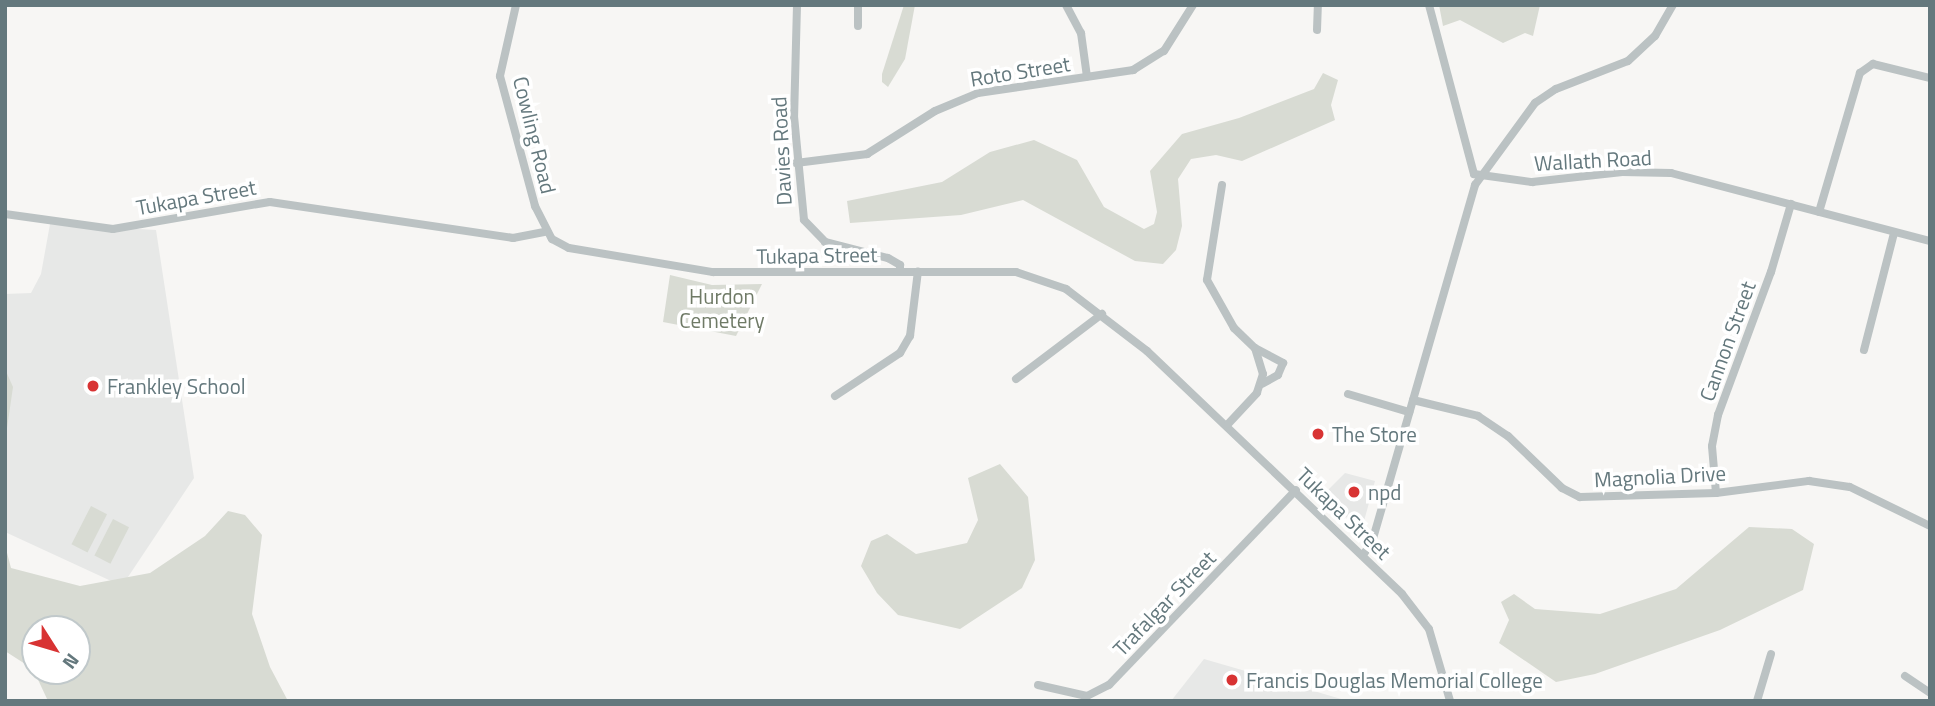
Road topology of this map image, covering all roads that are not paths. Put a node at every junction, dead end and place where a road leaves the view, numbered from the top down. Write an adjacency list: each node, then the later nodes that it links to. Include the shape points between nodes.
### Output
1 (516, 5): 19 (street, Cowling Road, via 500,76)
2 (797, 5): 13 (street, Davies Road)
3 (858, 5): 9 (street)
4 (1066, 5): 11 (street, via 1077,21)
5 (1193, 5): 11 (street, Roto Street, via 1174,40 1156,57 1133,70)
6 (1318, 5): 10 (street)
7 (1429, 5): 14 (street, via 1474,174)
8 (1673, 5): 14 (street, via 1655,36 1628,61 1556,89 1535,103)
9 (858, 26)
10 (1317, 30)
11 (1087, 77): 13 (street, Roto Street, via 978,93 934,111 867,154)
12 (1930, 78): 17 (street, via 1873,64 1860,72)
13 (796, 163): 22 (street, Davies Road, via 800,209 816,237 836,247 888,258 900,265)
14 (1483, 176): 16 (street, Wallath Road, via 1532,183 1622,172 1671,173); 31 (street, via 1471,195)
15 (1222, 185): 25 (street, via 1207,279 1234,328)
16 (1791, 204): 17 (street, Wallath Road); 35 (street, Cannon Street, via 1718,415 1712,446)
17 (1819, 212): 20 (street, Wallath Road)
18 (5, 214): 19 (street, Tukapa Street, via 113,229 270,202 513,238)
19 (545, 232): 22 (street, Tukapa Street, via 569,248 713,272)
20 (1894, 233): 21 (street, Wallath Road); 26 (street)
21 (1930, 241)
22 (900, 271): 23 (street, Tukapa Street)
23 (918, 271): 24 (street, Tukapa Street, via 1028,274 1066,289); 30 (street, via 910,336 900,353)
24 (1102, 314): 27 (street); 33 (street, Tukapa Street)
25 (1255, 348): 28 (street); 28 (street, via 1283,363 1278,374)
26 (1864, 351)
27 (1016, 379)
28 (1262, 384): 33 (street)
29 (1348, 394): 32 (street)
30 (835, 396)
31 (1413, 400): 32 (street); 35 (street, Magnolia Drive, via 1478,416 1508,436 1562,488 1580,497)
32 (1409, 412): 37 (street, via 1372,542)
33 (1228, 424): 34 (street, Tukapa Street)
34 (1296, 490): 37 (street, Tukapa Street); 40 (street, Trafalgar Street, via 1109,685 1087,696)
35 (1716, 494): 36 (street, Magnolia Drive, via 1809,481 1850,487)
36 (1930, 526)
37 (1363, 555): 42 (street, Tukapa Street, via 1416,609 1429,629)
38 (1771, 654): 43 (street)
39 (1905, 676): 41 (street)
40 (1038, 685)
41 (1930, 693)
42 (1450, 701)
43 (1758, 701)

